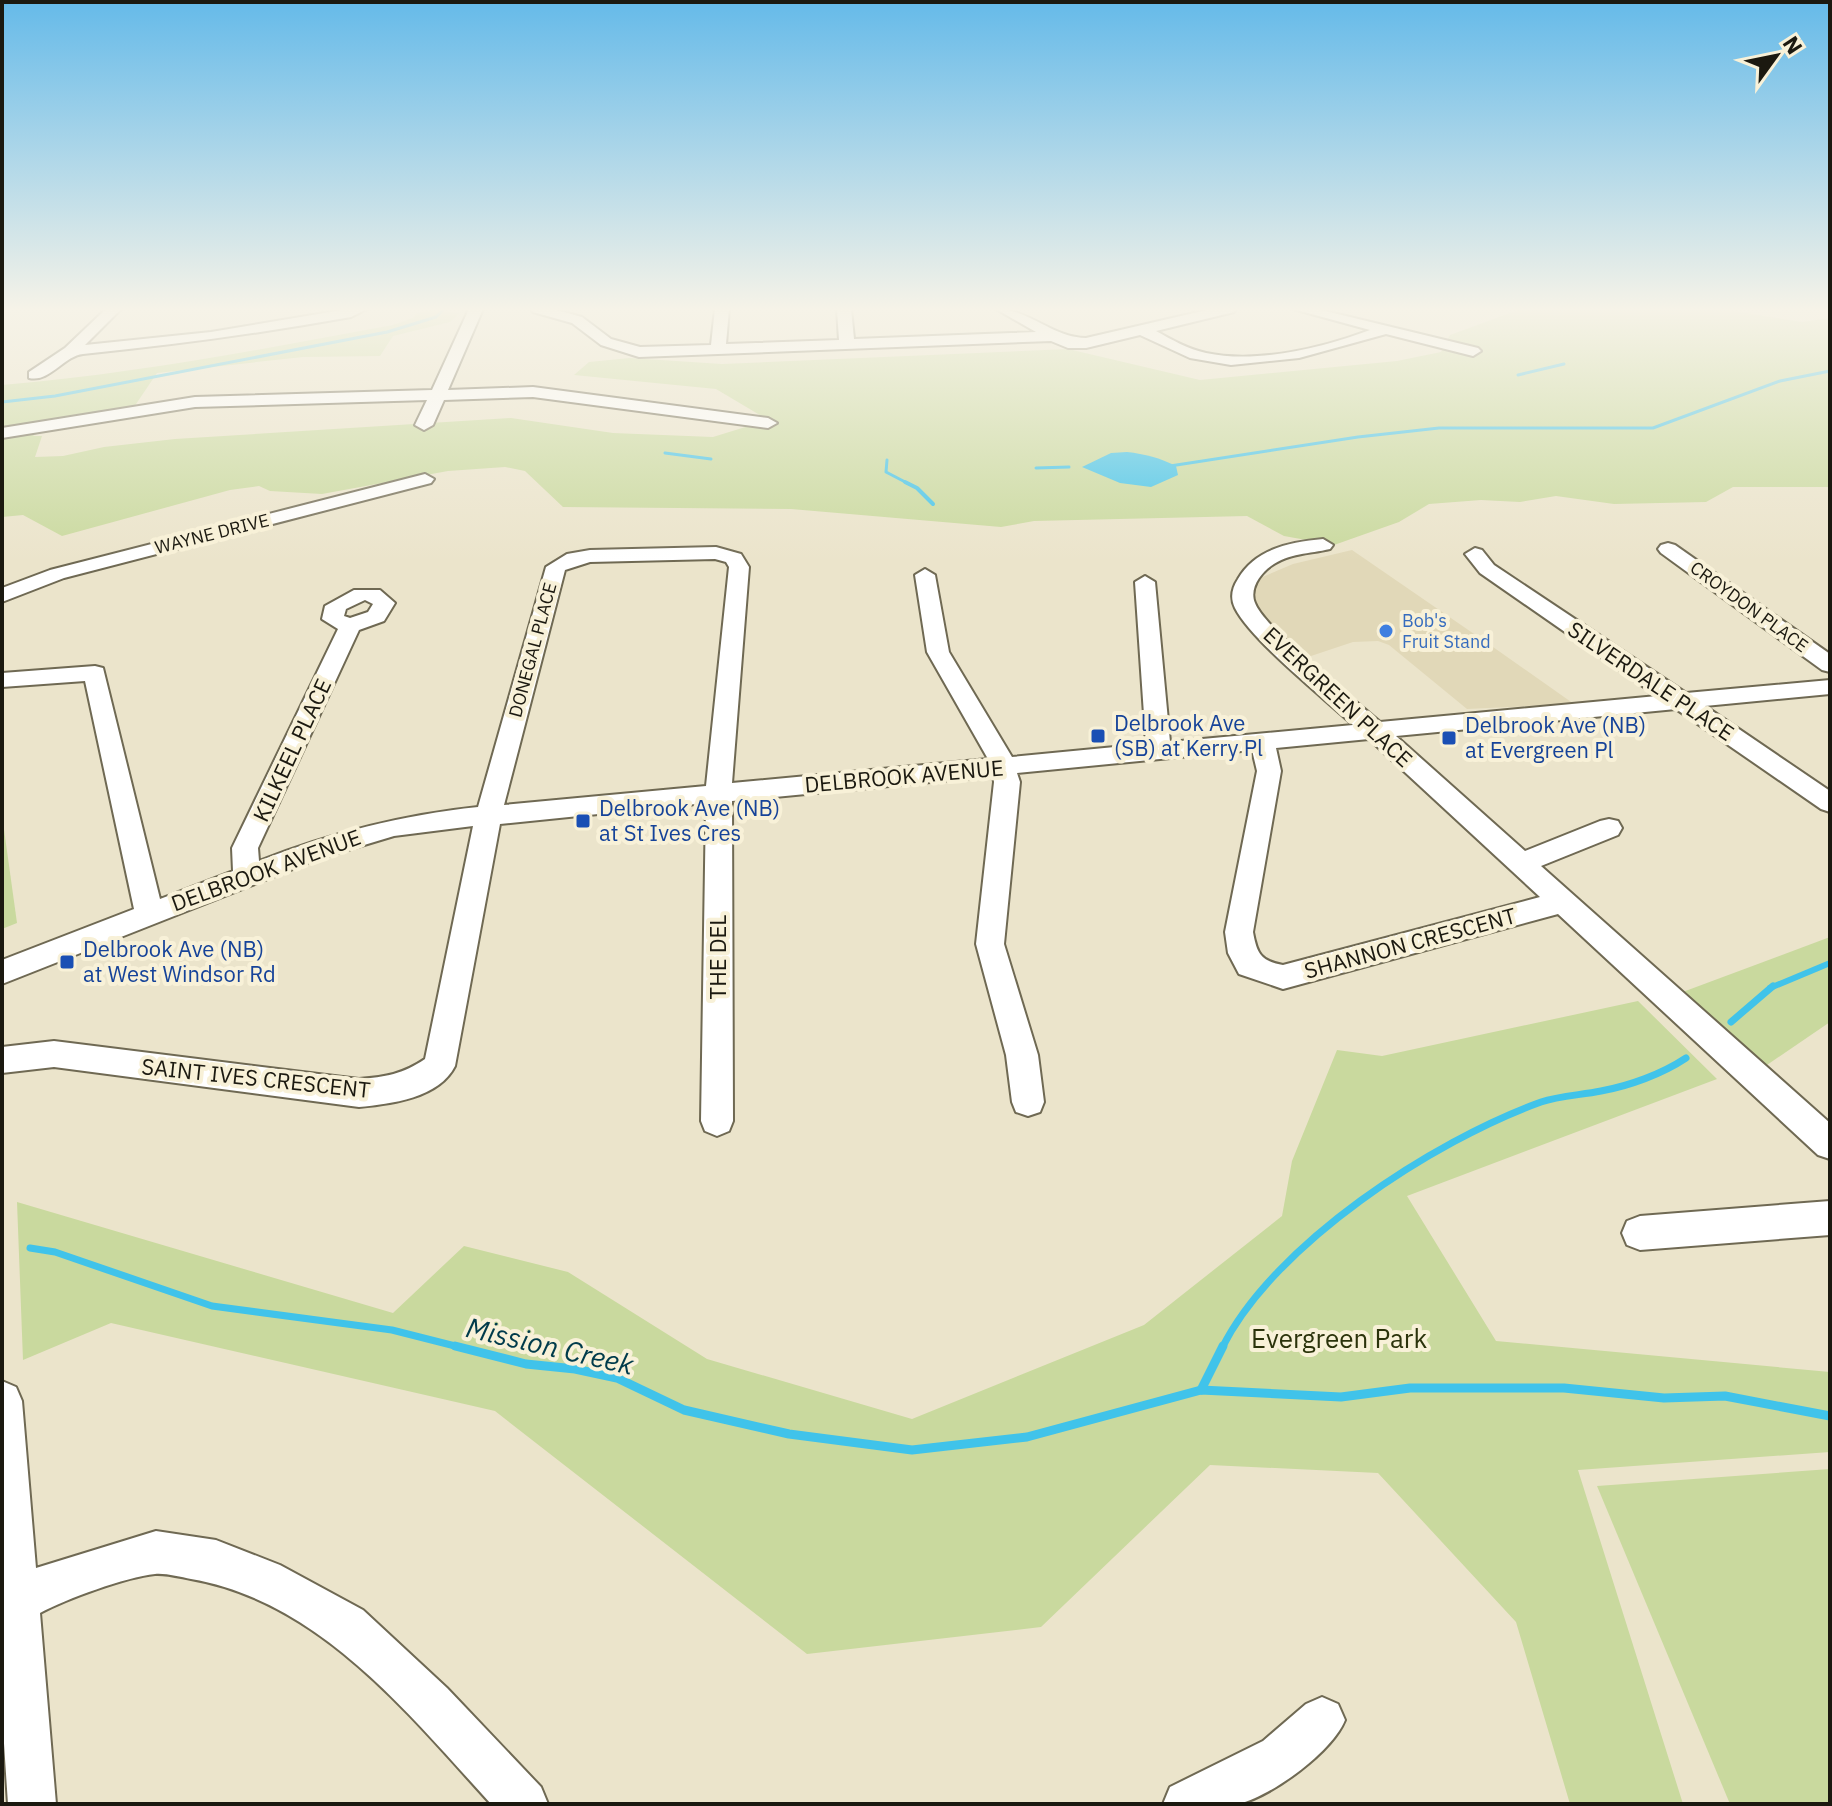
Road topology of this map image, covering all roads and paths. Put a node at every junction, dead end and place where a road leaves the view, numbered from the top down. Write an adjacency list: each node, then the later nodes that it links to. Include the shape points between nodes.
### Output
1 (492, 393): 3 (street)
2 (543, 393): 4 (street)
3 (437, 395): 5 (street); 6 (street, via 195,402)
4 (768, 423)
5 (424, 425)
6 (2, 433)
7 (425, 479): 13 (street, WAYNE DRIVE, via 57,574)
8 (1323, 545): 19 (street, EVERGREEN PLACE, via 1281,552 1263,562 1245,580 1245,607)
9 (1668, 549): 15 (street, CROYDON PLACE)
10 (1475, 554): 18 (street, SILVERDALE PLACE, via 1487,569)
11 (925, 575): 22 (street, via 938,652)
12 (1145, 582): 21 (street)
13 (2, 596)
14 (350, 626): 28 (street, KILKEEL PLACE, via 245,848)
15 (1830, 665)
16 (2, 680): 30 (street, via 95,673)
17 (1830, 687): 18 (street, DELBROOK AVENUE)
18 (1682, 703): 19 (street, DELBROOK AVENUE); 24 (street, SILVERDALE PLACE)
19 (1374, 732): 20 (street, DELBROOK AVENUE); 27 (street, EVERGREEN PLACE)
20 (1262, 742): 21 (street, DELBROOK AVENUE); 29 (street, SHANNON CRESCENT, via 1269,771 1239,932 1242,958 1255,971 1283,977)
21 (1161, 751): 22 (street, DELBROOK AVENUE)
22 (1004, 767): 23 (street, DELBROOK AVENUE); 33 (street, via 1007,782 990,944 1022,1055)
23 (718, 794): 25 (street, DELBROOK AVENUE); 25 (street, DONEGAL PLACE, via 739,567 734,558 716,553 590,556 556,567); 34 (street, THE DEL)
24 (1830, 803)
25 (490, 814): 28 (street, DELBROOK AVENUE, via 394,827); 32 (street, SAINT IVES CRESCENT, via 439,1066 402,1090 359,1093 54,1054)
26 (1609, 828): 27 (street)
27 (1519, 864): 29 (street, EVERGREEN PLACE)
28 (247, 875): 30 (street, DELBROOK AVENUE)
29 (1562, 902): 35 (street, EVERGREEN PLACE)
30 (149, 912): 31 (street, DELBROOK AVENUE)
31 (2, 972)
32 (2, 1060)
33 (1028, 1102)
34 (717, 1121)
35 (1830, 1144)
36 (1830, 1218): 37 (street)
37 (1640, 1233)
38 (2, 1401): 39 (street)
39 (9, 1605): 41 (street); 42 (street, via 56,1581 156,1552 216,1562 265,1580 347,1626 431,1704)
40 (1322, 1720): 43 (street, via 1280,1758)
41 (32, 1804)
42 (524, 1804)
43 (1187, 1804)

